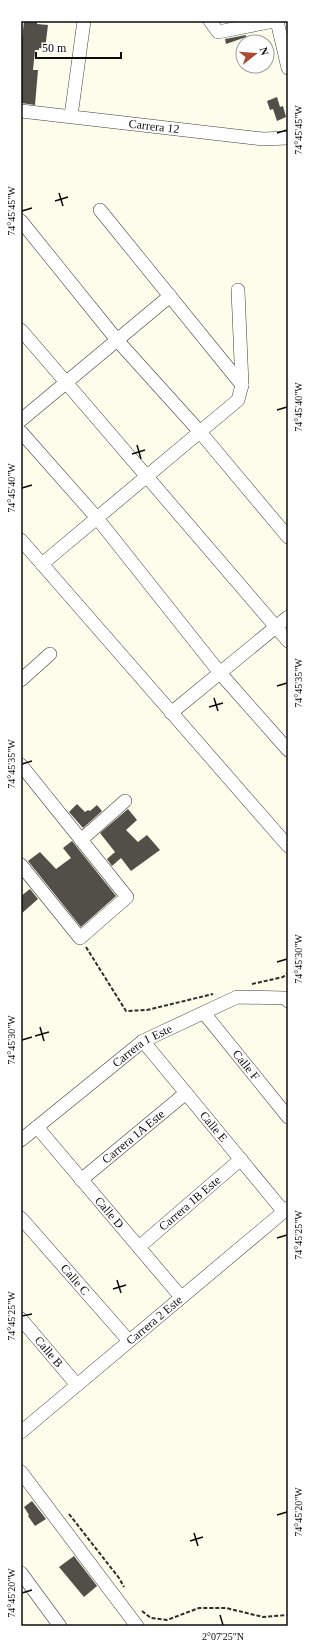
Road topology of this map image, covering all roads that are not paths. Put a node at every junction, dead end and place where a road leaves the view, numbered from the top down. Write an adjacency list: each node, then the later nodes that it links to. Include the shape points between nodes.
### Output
1 (84, 21): 6 (street)
2 (210, 21): 3 (street, via 218,32)
3 (276, 21): 4 (street)
4 (288, 68)
5 (21, 111): 6 (street, Carrera 12)
6 (71, 116): 7 (street, Carrera 12, via 263,139)
7 (288, 138)
8 (100, 210): 11 (street)
9 (21, 221): 13 (street)
10 (238, 290): 15 (street)
11 (170, 296): 13 (street); 15 (street)
12 (21, 330): 14 (street)
13 (117, 340): 14 (street); 18 (street)
14 (66, 383): 16 (street); 19 (street)
15 (242, 385): 18 (street, via 238,400)
16 (21, 420)
17 (21, 432): 20 (street)
18 (200, 432): 19 (street); 21 (street)
19 (147, 476): 20 (street); 25 (street)
20 (97, 518): 23 (street); 28 (street)
21 (288, 537)
22 (21, 540): 23 (street)
23 (42, 564): 30 (street)
24 (288, 617): 25 (street)
25 (276, 627): 26 (street); 28 (street)
26 (288, 642)
27 (50, 654): 29 (street)
28 (220, 673): 30 (street); 31 (street)
29 (21, 680)
30 (172, 713): 35 (street)
31 (288, 750)
32 (21, 765): 34 (street)
33 (125, 801): 34 (street)
34 (81, 840): 36 (street, via 127,897 80,938)
35 (288, 846)
36 (21, 865)
37 (287, 999): 38 (street, Carrera 1 Este, via 237,997)
38 (204, 1013): 39 (street, Carrera 1 Este); 41 (street, Calle F)
39 (143, 1041): 40 (street, Calle E); 42 (street, Carrera 1 Este)
40 (186, 1093): 44 (street, Calle E); 45 (street, Carrera 1A Este)
41 (288, 1117)
42 (37, 1127): 43 (street, Carrera 1 Este); 45 (street, Calle D)
43 (21, 1140)
44 (241, 1159): 46 (street, Calle E); 48 (street, Carrera 1B Este)
45 (81, 1180): 48 (street, Calle D)
46 (286, 1210): 49 (street, Carrera 2 Este)
47 (21, 1218): 51 (street, Calle C)
48 (139, 1247): 49 (street, Calle D)
49 (181, 1298): 51 (street, Carrera 2 Este)
50 (21, 1319): 52 (street, Calle B)
51 (129, 1341): 52 (street, Carrera 2 Este)
52 (77, 1385): 53 (street, Carrera 2 Este)
53 (21, 1432)
54 (21, 1472): 57 (street)
55 (21, 1573): 56 (street)
56 (60, 1626)
57 (137, 1626)

